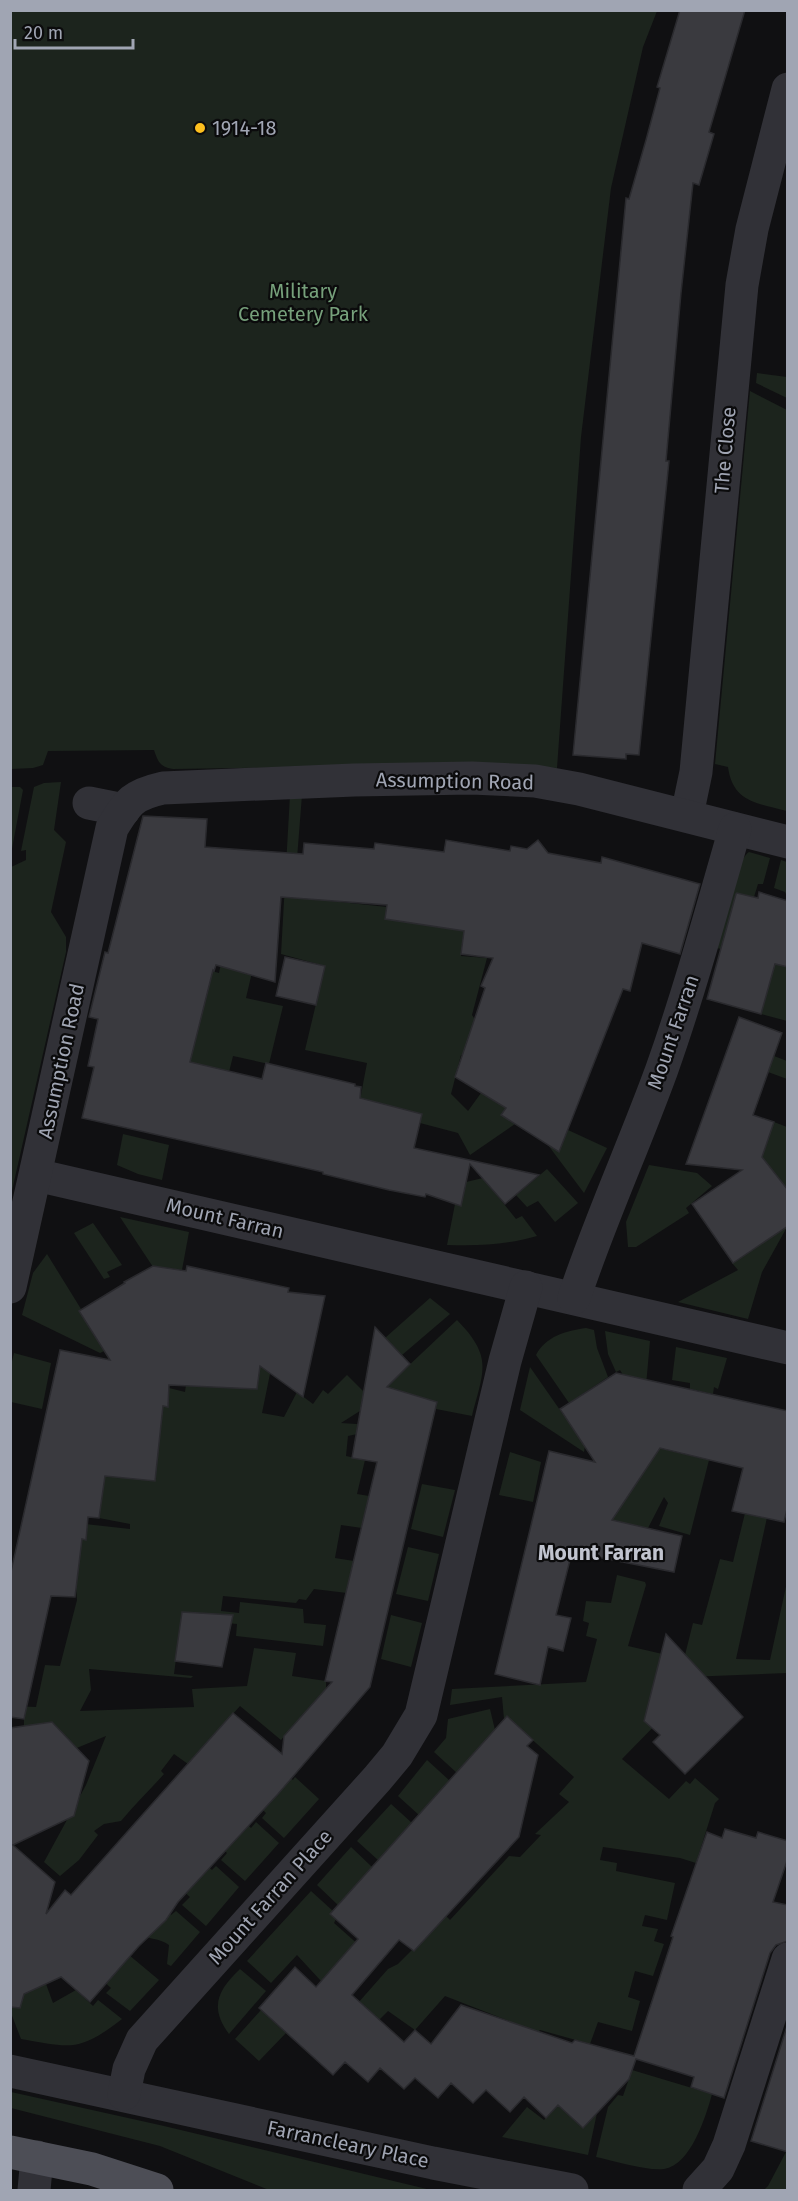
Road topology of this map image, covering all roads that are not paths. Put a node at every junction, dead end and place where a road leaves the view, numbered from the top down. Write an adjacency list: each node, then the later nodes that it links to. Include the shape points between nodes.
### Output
1 (788, 89): 4 (street, The Close, via 741,285 696,772)
2 (89, 803): 3 (street)
3 (123, 810): 4 (street, Assumption Road, via 141,793 163,788 472,778 535,781); 7 (street, Assumption Road, via 112,828 106,851)
4 (687, 815): 5 (street, Assumption Road)
5 (735, 829): 6 (street, Assumption Road); 10 (street, Mount Farran, via 662,1071 592,1243)
6 (788, 842)
7 (36, 1175): 8 (street); 9 (street, Mount Farran)
8 (10, 1287)
9 (526, 1287): 10 (street, Mount Farran); 14 (street, Mount Farran Place, via 417,1723 398,1755 142,2040 129,2069)
10 (574, 1298): 11 (street, Mount Farran)
11 (788, 1348)
12 (788, 1959): 19 (street, via 729,2145 718,2169)
13 (10, 2071): 14 (street)
14 (124, 2094): 18 (street, Farrancleary Place)
15 (24, 2154): 16 (street); 17 (main road, via 92,2169)
16 (34, 2190)
17 (157, 2190)
18 (572, 2190)
19 (699, 2190)

